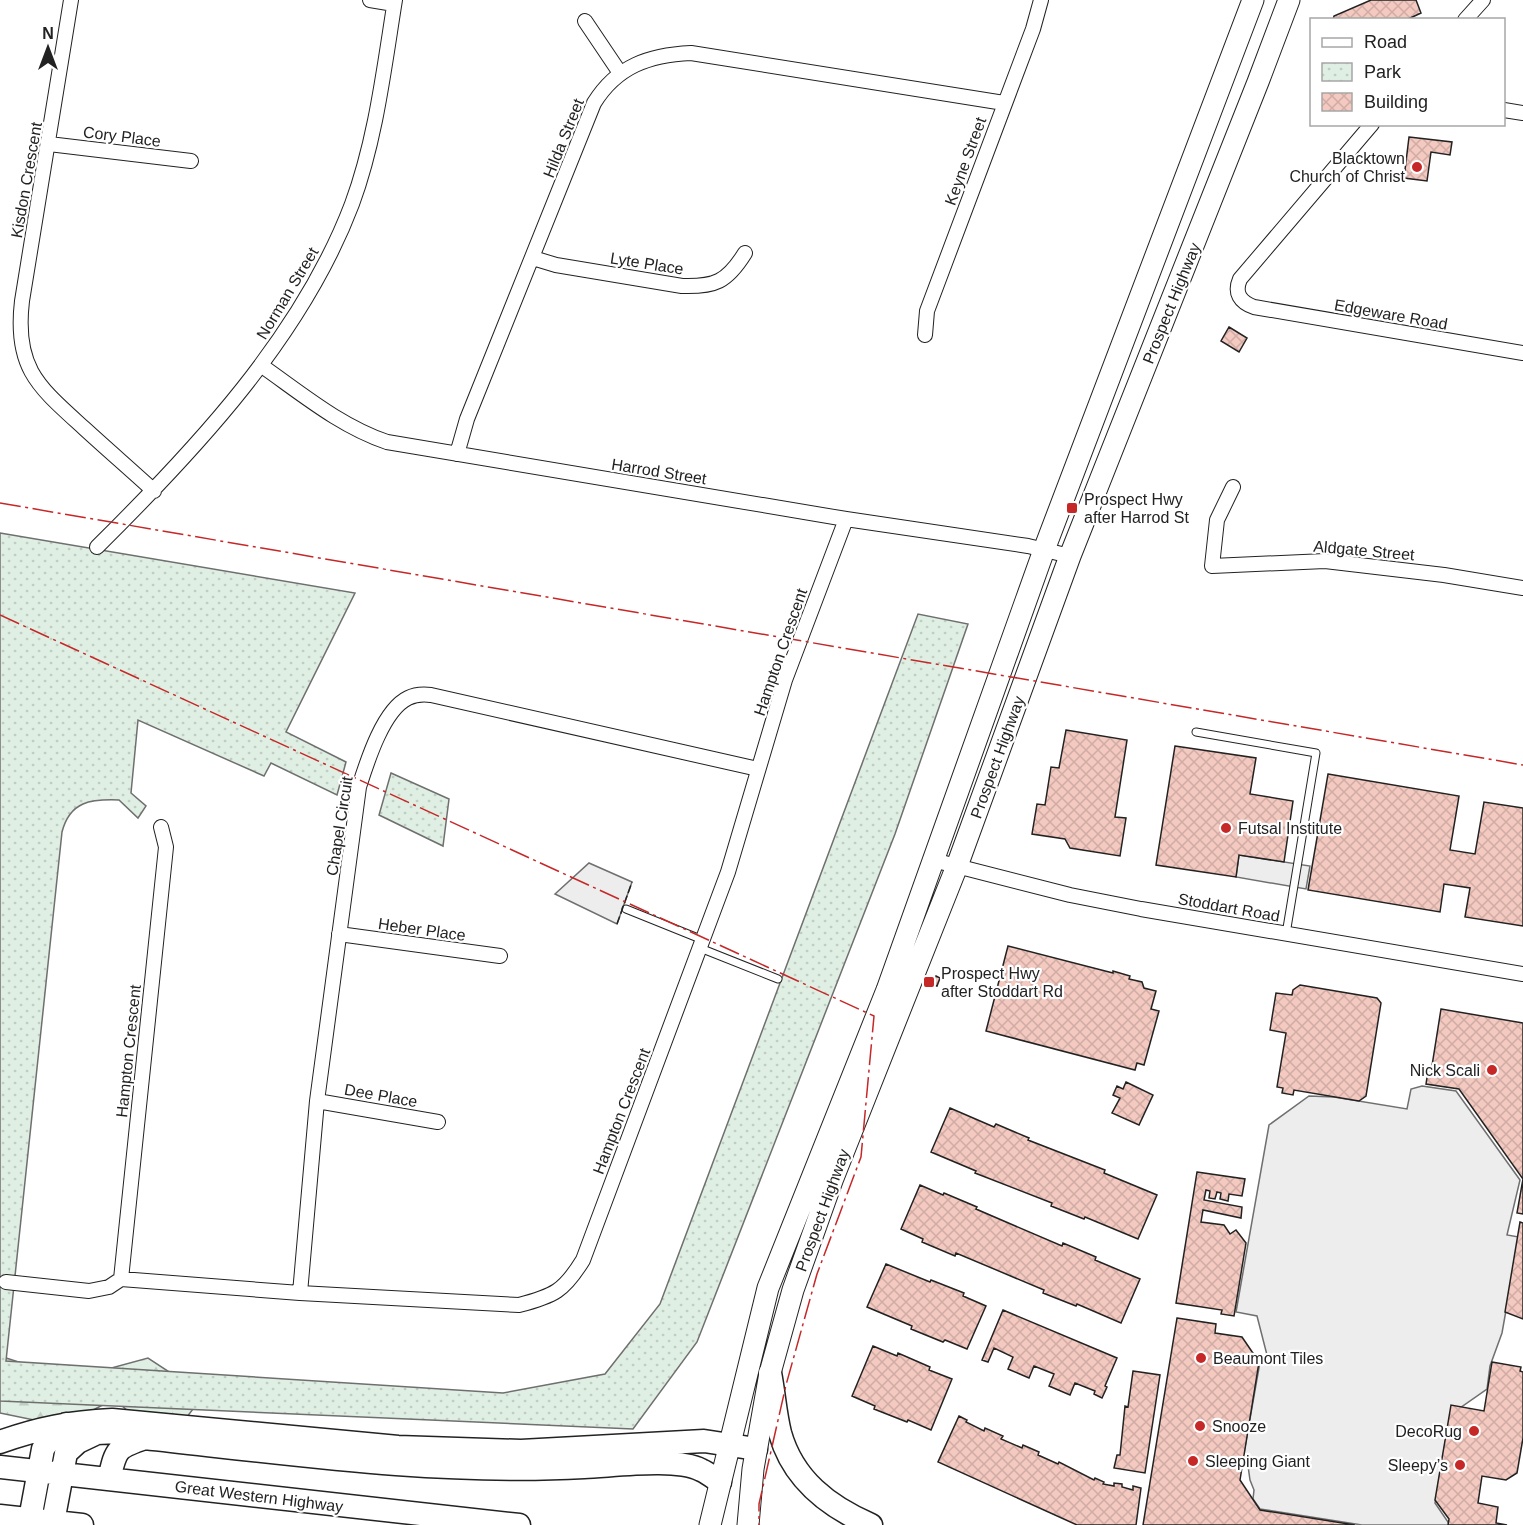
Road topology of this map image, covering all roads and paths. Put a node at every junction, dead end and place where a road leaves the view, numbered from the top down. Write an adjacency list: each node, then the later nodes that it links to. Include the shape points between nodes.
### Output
1 (71, 0): 15 (street, Kisdon Crescent)
2 (370, 0): 7 (street)
3 (1041, 0): 11 (street, Keyne Street)
4 (1253, 0): 27 (main road, Prospect Highway)
5 (1289, 0): 28 (main road, Prospect Highway)
6 (1483, 0): 8 (street)
7 (395, 2): 21 (street, Norman Street, via 372,128 353,201 325,264)
8 (1467, 18)
9 (585, 21): 10 (street)
10 (620, 73): 11 (street, Hilda Street, via 644,60 691,53); 18 (street, Hilda Street, via 594,103)
11 (1004, 103): 19 (street, Keyne Street, via 927,310)
12 (1505, 110): 13 (street)
13 (1523, 113)
14 (1370, 126): 20 (street, Edgeware Road, via 1240,279 1236,287 1239,297 1254,307)
15 (49, 144): 16 (street, Cory Place); 24 (street, Kisdon Crescent, via 21,308 24,355 46,394)
16 (191, 161)
17 (745, 254): 18 (street, Lyte Place, via 721,282 701,286 556,265)
18 (533, 258): 22 (street, Hilda Street, via 467,419)
19 (925, 335)
20 (1523, 353)
21 (262, 366): 22 (street, Harrod Street, via 363,434); 24 (street, Norman Street)
22 (457, 454): 25 (street, Harrod Street)
23 (1233, 487): 29 (street, Aldgate Street, via 1217,520 1212,566 1325,561)
24 (154, 491): 26 (street, Norman Street)
25 (846, 519): 27 (street, Harrod Street); 31 (street, Hampton Crescent, via 785,680)
26 (97, 547)
27 (1044, 550): 28 (street, Harrod Street); 33 (main road, Prospect Highway)
28 (1070, 556): 34 (main road, Prospect Highway)
29 (1523, 588)
30 (1196, 732): 37 (lane, via 1316,753)
31 (758, 769): 36 (street, Chapel Circuit, via 431,695 409,697 388,719 359,787); 38 (street, Hampton Crescent, via 728,872)
32 (162, 827): 44 (street, Hampton Crescent, via 166,847)
33 (933, 860): 34 (street, Stoddart Road); 51 (main road, Prospect Highway, via 887,990 768,1288)
34 (957, 867): 37 (street, Stoddart Road, via 1080,897); 47 (main road, Prospect Highway, via 833,1178 793,1290)
35 (626, 909): 38 (lane)
36 (339, 934): 39 (street, Heber Place); 42 (street, Chapel Circuit)
37 (1286, 934): 40 (street, Stoddart Road)
38 (701, 944): 41 (lane); 46 (street, Hampton Crescent, via 583,1260 571,1280 548,1298 519,1305)
39 (500, 956)
40 (1523, 974)
41 (778, 979)
42 (317, 1101): 43 (street, Dee Place); 46 (street, Chapel Circuit)
43 (438, 1122)
44 (121, 1279): 45 (street, Hampton Crescent, via 109,1287 89,1291); 46 (street, Hampton Crescent)
45 (6, 1282)
46 (300, 1293)
47 (770, 1373): 52 (main road, Prospect Highway); 65 (highway, via 781,1435 795,1467 829,1503)
48 (66, 1424): 50 (highway); 51 (highway, via 112,1420 398,1447 521,1451 704,1441); 54 (highway, via 43,1449)
49 (145, 1438): 55 (highway, via 118,1431 78,1442 66,1453); 56 (highway, via 124,1445 114,1455); 57 (highway, via 445,1468 676,1464 699,1469)
50 (0, 1442)
51 (729, 1444): 52 (highway); 57 (main road, Prospect Highway)
52 (756, 1449): 60 (main road, Prospect Highway)
53 (0, 1467): 54 (highway, Great Western Highway)
54 (38, 1471): 55 (highway, Great Western Highway); 61 (highway)
55 (60, 1474): 56 (highway, Great Western Highway); 62 (highway)
56 (109, 1479): 64 (highway, Great Western Highway)
57 (720, 1482): 59 (main road, Prospect Highway)
58 (0, 1516): 61 (highway)
59 (712, 1516)
60 (748, 1518)
61 (30, 1519): 62 (highway)
62 (53, 1522): 63 (highway)
63 (82, 1525)
64 (519, 1525)
65 (871, 1525)

